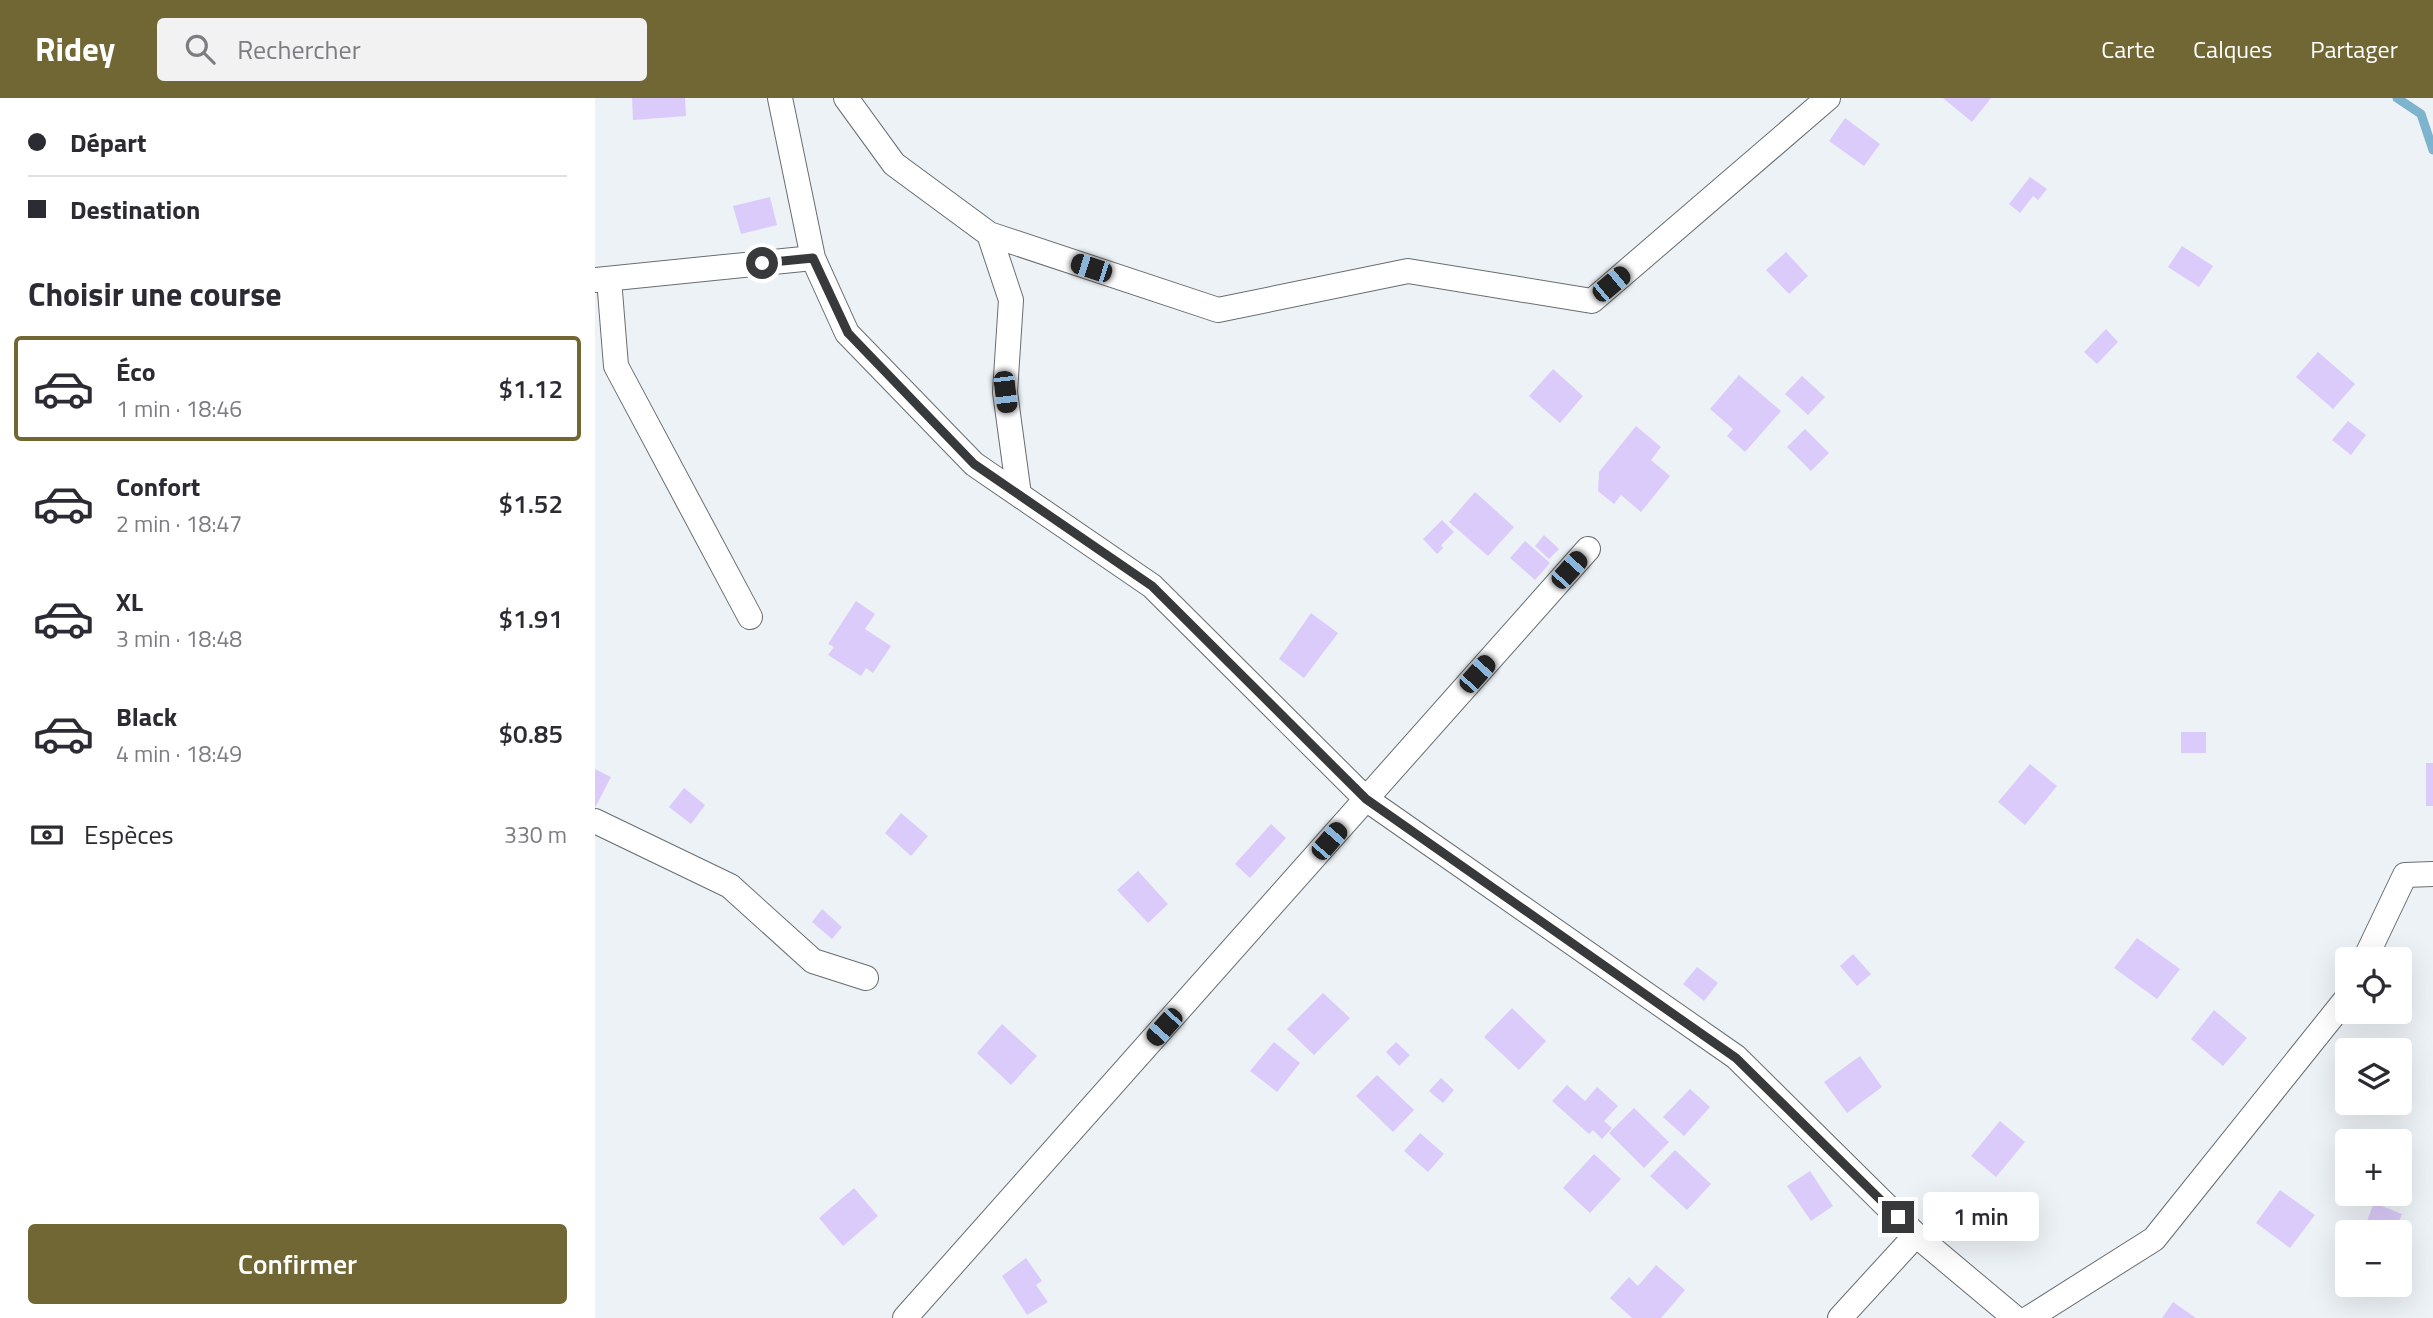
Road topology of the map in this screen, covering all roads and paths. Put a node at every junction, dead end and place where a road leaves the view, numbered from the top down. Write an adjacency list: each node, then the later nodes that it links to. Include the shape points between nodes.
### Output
1 (780, 98): 5 (street)
2 (846, 98): 4 (street, via 894,164)
3 (1828, 98): 4 (street, via 1592,301 1408,271 1218,310)
4 (989, 234): 7 (street, via 1011,300 1005,392)
5 (813, 258): 6 (street); 7 (street, via 848,333 974,464)
6 (602, 279): 9 (street, via 616,366)
7 (1019, 495): 10 (street, via 1152,586)
8 (1588, 549): 10 (street)
9 (750, 617)
10 (1366, 799): 16 (street, via 1736,1058); 17 (street)
11 (595, 821): 14 (street, via 730,886 813,961)
12 (2433, 874): 13 (street, via 2405,875)
13 (2371, 947)
14 (866, 978)
15 (2335, 1013): 20 (street, via 2154,1239)
16 (1916, 1235): 18 (street); 19 (street)
17 (905, 1318)
18 (1840, 1318)
19 (2015, 1318)
20 (2029, 1318)

